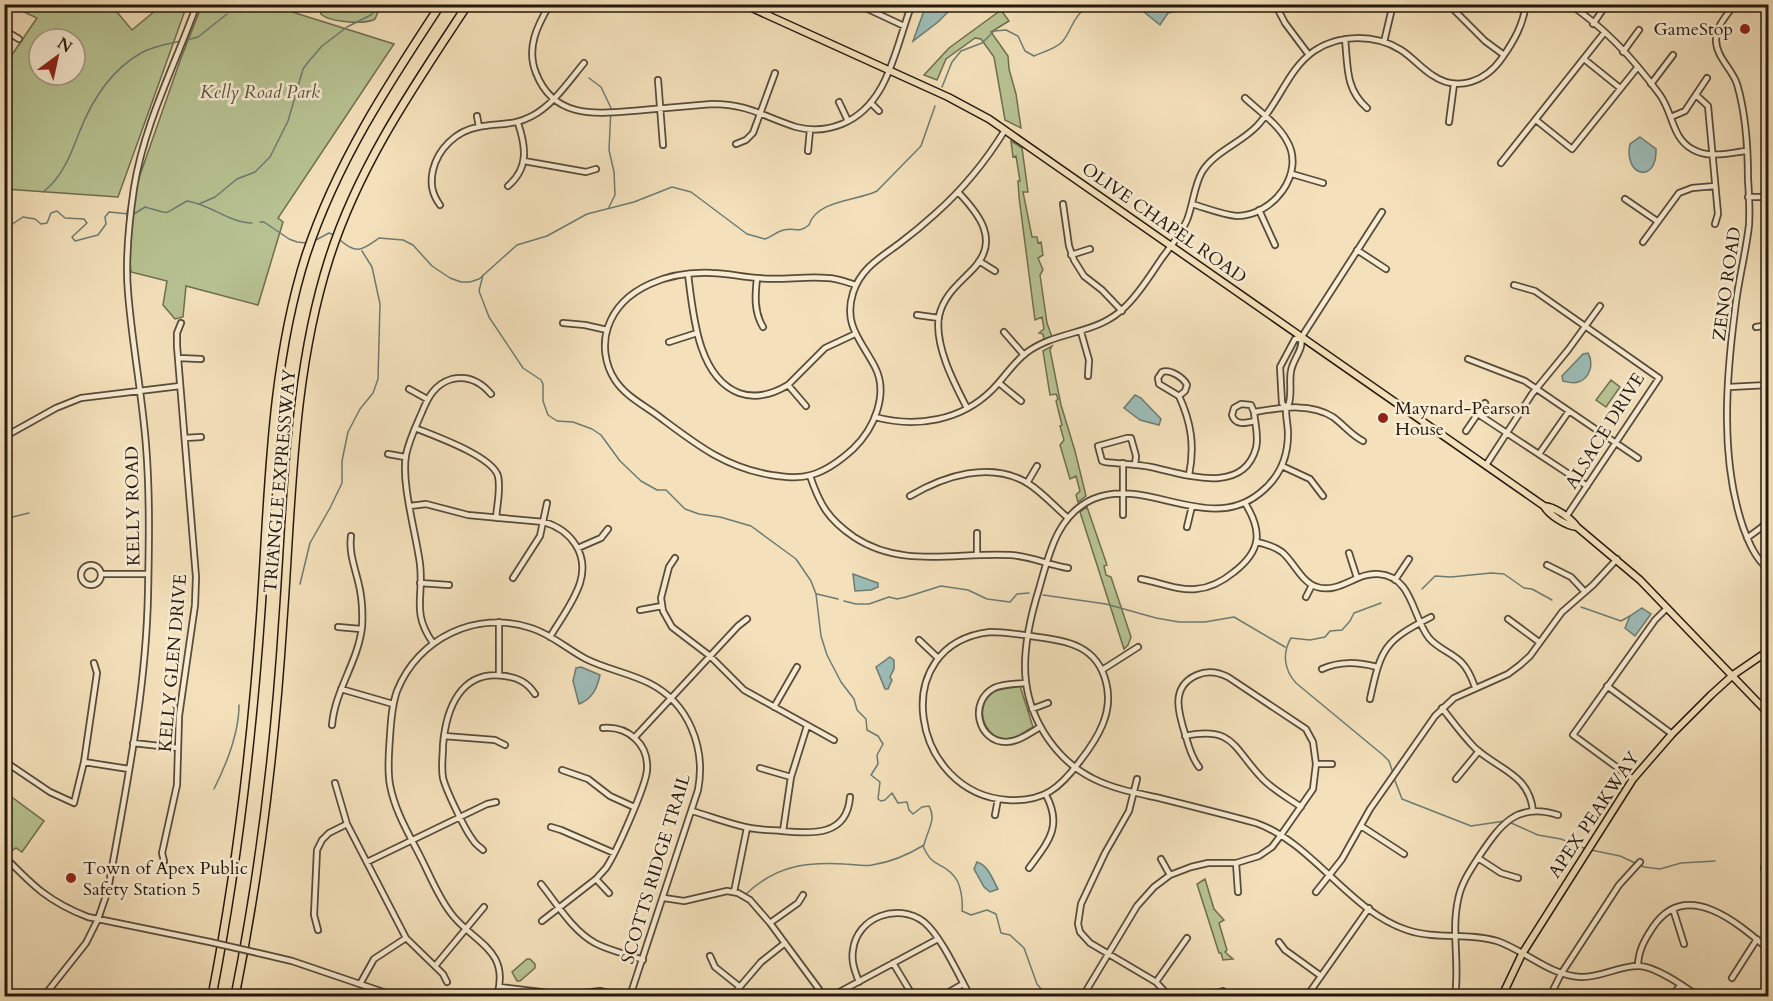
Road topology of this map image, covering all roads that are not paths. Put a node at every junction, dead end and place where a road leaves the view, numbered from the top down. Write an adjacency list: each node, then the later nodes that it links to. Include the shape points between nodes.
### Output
1 (197, 4): 121 (street, KELLY ROAD, via 153,118 134,188 127,264)
2 (441, 4): 347 (highway, TRIANGLE EXPRESSWAY, via 373,109 343,164 321,213 295,295 275,424 249,763)
3 (468, 4): 348 (highway, TRIANGLE EXPRESSWAY, via 399,110 361,180 330,257 308,345 297,429 274,737 255,887)
4 (550, 4): 39 (street, via 536,31 532,57 536,75)
5 (743, 4): 30 (main road, OLIVE CHAPEL ROAD)
6 (857, 4): 16 (street)
7 (912, 4): 16 (street)
8 (1275, 4): 24 (street)
9 (1393, 4): 22 (street)
10 (1448, 4): 25 (street)
11 (1526, 4): 25 (street, via 1520,27)
12 (1569, 4): 15 (street)
13 (1735, 4): 58 (street, ZENO ROAD, via 1719,28 1716,41 1738,88)
14 (1604, 8): 15 (street)
15 (1593, 24): 19 (street)
16 (904, 26): 30 (street)
17 (4, 30): 20 (street)
18 (1639, 30): 23 (street)
19 (1604, 33): 23 (street); 27 (street)
20 (19, 39)
21 (1345, 39): 22 (street); 24 (street, via 1326,44); 43 (street, via 1351,88)
22 (1384, 42): 34 (street, via 1401,50 1433,76)
23 (1623, 52): 29 (street)
24 (1309, 55): 47 (street, via 1291,75)
25 (1504, 55): 34 (street, via 1483,77)
26 (1673, 55): 35 (street)
27 (1584, 59): 36 (street); 49 (street)
28 (584, 63): 39 (street)
29 (1636, 68): 35 (street); 36 (street)
30 (888, 71): 41 (street); 55 (main road, OLIVE CHAPEL ROAD, via 964,105)
31 (775, 73): 45 (street)
32 (1707, 78): 37 (street)
33 (658, 80): 42 (street)
34 (1454, 84): 51 (street)
35 (1651, 84): 48 (street)
36 (1620, 88): 49 (street, via 1572,149)
37 (1696, 96): 48 (street, via 1685,111); 60 (street, via 1708,106)
38 (1245, 98): 47 (street)
39 (553, 99): 42 (street, via 586,113); 52 (street, via 538,113)
40 (839, 102): 50 (street)
41 (872, 104): 44 (street); 50 (street)
42 (659, 108): 45 (street, via 721,104); 57 (street)
43 (1367, 108)
44 (879, 111)
45 (760, 112): 54 (street); 56 (street, via 750,136)
46 (477, 116): 53 (street)
47 (1265, 117): 64 (street, via 1288,142); 73 (street, via 1207,166)
48 (1671, 117): 60 (street, via 1683,142 1696,151)
49 (1536, 120): 62 (street)
50 (849, 121): 54 (street)
51 (1449, 122)
52 (518, 123): 53 (street); 61 (street)
53 (478, 127): 74 (street, via 450,141 436,161 432,187)
54 (810, 130): 59 (street)
55 (1005, 130): 68 (street); 81 (main road, OLIVE CHAPEL ROAD)
56 (736, 144)
57 (663, 145)
58 (1746, 151): 60 (street); 69 (street, ZENO ROAD)
59 (808, 152)
60 (1713, 155): 67 (street)
61 (524, 160): 63 (street, via 586,172); 66 (street, via 519,174)
62 (1501, 163)
63 (596, 169)
64 (1292, 174): 65 (street); 75 (street, via 1278,195)
65 (1323, 183)
66 (508, 186)
67 (1715, 186): 77 (street, via 1683,191); 78 (street)
68 (958, 192): 85 (street, via 983,223 986,244); 90 (street, via 872,263)
69 (1748, 197): 70 (street); 118 (street, ZENO ROAD, via 1749,225 1735,312)
70 (1768, 197)
71 (1625, 198): 77 (street)
72 (1063, 204): 84 (street)
73 (1192, 204): 75 (street, via 1235,216); 81 (street)
74 (440, 205)
75 (1259, 210): 80 (street)
76 (1382, 212): 83 (street)
77 (1657, 221): 79 (street)
78 (1715, 224)
79 (1643, 242)
80 (1275, 245)
81 (1171, 246): 93 (street); 107 (main road, OLIVE CHAPEL ROAD)
82 (1090, 249): 84 (street)
83 (1357, 250): 86 (street); 107 (street)
84 (1071, 255): 93 (street, via 1080,271)
85 (979, 261): 87 (street); 95 (street, via 949,294)
86 (1386, 269)
87 (995, 271)
88 (688, 274): 89 (street); 102 (street, via 635,292 618,307); 105 (street)
89 (757, 278): 90 (street, via 823,277); 100 (street, via 756,307)
90 (856, 285): 106 (street, via 850,312)
91 (1514, 285): 99 (street, via 1535,291)
92 (1600, 306): 99 (street)
93 (1122, 311): 104 (street, via 1106,323)
94 (917, 315): 95 (street)
95 (939, 318): 128 (street, via 948,366)
96 (181, 323): 110 (street, KELLY GLEN DRIVE, via 177,333)
97 (563, 324): 102 (street)
98 (1768, 325): 101 (street)
99 (1586, 326): 119 (street); 142 (street, ALSACE DRIVE, via 1659,378)
100 (764, 327)
101 (1756, 327)
102 (607, 330): 153 (street, via 606,360 619,386 693,443 726,462 756,472 782,477)
103 (1004, 332): 109 (street)
104 (1081, 332): 109 (street, via 1049,341); 113 (street, via 1089,360)
105 (697, 333): 108 (street); 115 (street, via 714,372 732,390 762,395)
106 (855, 334): 115 (street, via 825,348); 133 (street, via 879,378)
107 (1301, 338): 129 (street, via 1303,344 1291,370); 129 (street, via 1295,339 1280,367 1282,403); 149 (main road, OLIVE CHAPEL ROAD)
108 (669, 342)
109 (1024, 355): 114 (street)
110 (179, 358): 111 (street); 117 (street, KELLY GLEN DRIVE)
111 (201, 359)
112 (1468, 359): 119 (street)
113 (1088, 376)
114 (999, 383): 125 (street); 128 (street)
115 (788, 385): 127 (street)
116 (1768, 385): 118 (street)
117 (180, 386): 121 (street); 140 (street, KELLY GLEN DRIVE)
118 (1729, 387): 175 (street, ZENO ROAD, via 1729,446)
119 (1536, 388): 130 (street); 137 (street)
120 (409, 389): 124 (street)
121 (140, 391): 138 (street, via 81,398); 188 (street, KELLY ROAD)
122 (491, 394): 124 (street, via 480,382 460,378 442,383)
123 (1179, 396): 123 (street, via 1185,391 1186,382 1170,372 1162,372 1159,384); 152 (street, via 1192,433)
124 (427, 399): 135 (street)
125 (1021, 401)
126 (1485, 403): 132 (street)
127 (806, 406)
128 (967, 408): 133 (street, via 921,422)
129 (1286, 408): 131 (street); 141 (street, via 1321,411); 151 (street, via 1288,438)
130 (1569, 411): 142 (street); 144 (street)
131 (1254, 412): 134 (street); 134 (street, via 1251,405 1241,404 1232,415 1239,423)
132 (1478, 414): 136 (street); 137 (street)
133 (875, 417): 153 (street, via 854,448)
134 (1255, 421): 152 (street, via 1255,451 1240,471 1216,479)
135 (415, 428): 145 (street); 166 (street, via 493,466 499,482)
136 (1466, 431)
137 (1508, 433): 144 (street); 149 (street)
138 (4, 437)
139 (201, 437): 140 (street)
140 (185, 438): 250 (street, KELLY GLEN DRIVE, via 196,577)
141 (1363, 441)
142 (1616, 443): 146 (street); 155 (street, ALSACE DRIVE)
143 (388, 454): 145 (street)
144 (1539, 454): 155 (street)
145 (405, 457): 161 (street)
146 (1638, 458)
147 (1124, 464): 148 (street); 148 (street, via 1102,461 1098,446 1131,438); 156 (street)
148 (1135, 465): 152 (street)
149 (1486, 465): 163 (main road, OLIVE CHAPEL ROAD)
150 (1037, 466): 154 (street)
151 (1282, 466): 158 (street, via 1310,479); 160 (street, via 1268,487)
152 (1189, 475)
153 (810, 476): 179 (street, via 828,515 873,549 902,556)
154 (1027, 483): 157 (street, via 1001,474 974,473 946,479); 167 (street)
155 (1587, 486): 165 (street, ALSACE DRIVE)
156 (1122, 494): 162 (street); 164 (street); 167 (street, via 1092,500)
157 (910, 496)
158 (1323, 496)
159 (547, 503): 169 (street)
160 (1245, 503): 162 (street, via 1215,509); 176 (street, via 1255,524)
161 (410, 506): 166 (street, via 426,504); 193 (street)
162 (1192, 506): 170 (street)
163 (1544, 506): 165 (main road, OLIVE CHAPEL ROAD); 171 (main road, OLIVE CHAPEL ROAD, via 1571,527)
164 (1122, 515)
165 (1566, 517): 171 (main road, OLIVE CHAPEL ROAD)
166 (496, 518): 169 (street)
167 (1068, 518): 183 (street, via 1055,537)
168 (1768, 518): 175 (street)
169 (544, 522): 177 (street, via 566,532); 189 (street, via 538,541)
170 (1187, 527)
171 (1577, 527): 182 (main road, OLIVE CHAPEL ROAD)
172 (608, 530): 177 (street, via 601,538)
173 (978, 532): 179 (street)
174 (351, 536): 207 (street, via 350,549 362,600)
175 (1747, 538): 186 (street, ZENO ROAD, via 1756,557)
176 (1257, 542): 191 (street, via 1245,563 1211,586 1192,590); 195 (street, via 1283,553)
177 (578, 548): 209 (street, via 583,570 580,585)
178 (1349, 553): 190 (street)
179 (977, 555): 183 (street, via 1012,555)
180 (675, 558): 198 (street, via 666,575)
181 (1409, 559): 192 (street)
182 (1617, 559): 196 (street); 199 (main road, OLIVE CHAPEL ROAD)
183 (1047, 563): 185 (street); 208 (street)
184 (1547, 565): 196 (street, via 1571,577)
185 (1068, 568)
186 (1768, 569)
187 (100, 574): 187 (street, via 98,568 90,565 82,570 81,576 90,585 99,580); 188 (street)
188 (148, 574): 248 (street, KELLY ROAD, via 145,656)
189 (513, 578)
190 (1357, 578): 192 (street, via 1377,574); 195 (street, via 1332,588)
191 (1141, 579)
192 (1395, 580): 205 (street, via 1406,590)
193 (420, 583): 194 (street); 212 (street, via 420,618)
194 (449, 585)
195 (1312, 585): 197 (street)
196 (1586, 592): 211 (street, via 1562,612)
197 (1306, 597)
198 (662, 606): 200 (street); 215 (street, via 677,632)
199 (1667, 608): 223 (main road, OLIVE CHAPEL ROAD); 226 (street)
200 (639, 610)
201 (1431, 617): 205 (street)
202 (747, 619): 215 (street)
203 (1508, 619): 211 (street)
204 (499, 622): 209 (street, SCOTTS RIDGE TRAIL, via 525,626); 212 (street, SCOTTS RIDGE TRAIL, via 453,631); 222 (street)
205 (1421, 622): 219 (street, via 1394,639); 225 (street, via 1432,640 1463,664)
206 (338, 627): 207 (street)
207 (362, 629): 227 (street)
208 (1028, 636): 216 (street, via 978,634 955,644); 221 (street, via 1078,646); 224 (street)
209 (550, 637): 229 (street, SCOTTS RIDGE TRAIL, via 596,663 650,683)
210 (919, 640): 216 (street)
211 (1539, 642): 225 (street, via 1515,669)
212 (433, 643): 232 (street, SCOTTS RIDGE TRAIL, via 407,671)
213 (1138, 647): 221 (street)
214 (1768, 651): 223 (main road, APEX PEAKWAY)
215 (710, 656): 229 (street); 233 (street, via 744,690)
216 (938, 658): 269 (street, via 924,691 925,725 932,748 958,781)
217 (94, 663): 253 (street, via 97,673)
218 (797, 667): 233 (street)
219 (1377, 667): 220 (street, via 1341,663); 230 (street)
220 (1322, 669)
221 (1102, 670): 237 (street, via 1108,695)
222 (499, 675): 228 (street, via 526,683); 244 (street, via 476,681 458,694 449,710)
223 (1733, 675): 236 (main road, OLIVE CHAPEL ROAD); 243 (main road, APEX PEAKWAY)
224 (1026, 683): 235 (street); 242 (street, via 990,691 980,704 979,720 989,735 1006,742)
225 (1475, 687): 234 (street)
226 (1607, 687): 243 (street); 264 (street, via 1573,735)
227 (340, 689): 232 (street); 239 (street)
228 (535, 694)
229 (671, 698): 246 (street); 273 (street, SCOTTS RIDGE TRAIL, via 691,724 699,749 700,782)
230 (1370, 699)
231 (1048, 702): 235 (street)
232 (393, 704): 284 (street, SCOTTS RIDGE TRAIL, via 390,785)
233 (774, 707): 240 (street)
234 (1442, 708): 251 (street); 279 (street)
235 (1032, 709): 242 (street)
236 (1768, 713)
237 (1104, 722): 238 (street); 258 (street)
238 (1112, 724)
239 (332, 725)
240 (807, 726): 247 (street); 261 (street)
241 (603, 728): 246 (street, via 621,729)
242 (1041, 728): 258 (street)
243 (1672, 734): 264 (main road, APEX PEAKWAY)
244 (444, 736): 249 (street, via 495,740); 277 (street, via 444,779)
245 (1185, 736): 254 (street, via 1177,708 1180,690 1193,677 1220,673 1301,724 1311,736); 256 (street); 272 (street, via 1208,732 1225,738 1265,782)
246 (635, 737): 271 (street, via 645,754 647,769)
247 (834, 740)
248 (133, 743): 250 (street); 259 (street, KELLY ROAD)
249 (505, 745)
250 (178, 748): 292 (street, KELLY GLEN DRIVE, via 177,785 162,853)
251 (1479, 751): 263 (street); 274 (street, via 1522,782 1531,796)
252 (4, 761): 253 (street, via 74,803)
253 (84, 762): 259 (street)
254 (1316, 764): 255 (street); 272 (street, via 1313,789)
255 (1332, 764)
256 (1199, 767)
257 (760, 768): 261 (street)
258 (1075, 768): 266 (street, via 1105,784); 267 (street)
259 (129, 769): 313 (street, KELLY ROAD, via 108,890)
260 (562, 770): 271 (street, via 583,777)
261 (791, 777): 282 (street)
262 (1137, 779): 266 (street)
263 (1456, 779)
264 (1633, 779): 328 (main road, APEX PEAKWAY)
265 (335, 783): 278 (street)
266 (1133, 792): 283 (street, via 1256,823); 327 (street, via 1129,811 1078,914 1083,936)
267 (1046, 795): 269 (street, via 1023,800); 296 (street, via 1054,814 1053,830)
268 (850, 797): 282 (street, via 845,815 827,830 813,834)
269 (998, 799): 275 (street)
270 (496, 802): 277 (street)
271 (633, 807): 286 (street)
272 (1301, 807): 283 (street)
273 (692, 811): 281 (street); 308 (street, SCOTTS RIDGE TRAIL)
274 (1533, 811): 276 (street); 290 (street, via 1504,824)
275 (995, 815)
276 (1558, 815)
277 (460, 816): 284 (street); 285 (street, via 473,841)
278 (348, 824): 293 (street); 317 (street, via 328,833 317,850 314,915)
279 (1361, 826): 287 (street); 298 (street)
280 (551, 827): 286 (street)
281 (747, 828): 282 (street); 303 (street)
282 (783, 831)
283 (1281, 836): 295 (street, via 1259,856); 298 (street)
284 (412, 840): 293 (street); 316 (street, SCOTTS RIDGE TRAIL, via 443,901)
285 (483, 850)
286 (614, 853): 301 (street)
287 (1404, 854)
288 (1768, 854): 300 (street, via 1764,868)
289 (4, 856): 313 (street, via 45,896)
290 (1478, 858): 299 (street, via 1501,873); 318 (street, via 1459,894)
291 (1161, 859): 297 (street)
292 (164, 861)
293 (367, 862): 319 (street)
294 (1640, 862): 334 (street, via 1619,885)
295 (1236, 863): 297 (street, via 1200,864); 304 (street)
296 (1029, 868)
297 (1170, 875): 327 (street, via 1139,903)
298 (1329, 876): 305 (street); 311 (street)
299 (1518, 878)
300 (1768, 878)
301 (596, 879): 306 (street); 310 (street)
302 (541, 884): 310 (street)
303 (734, 892): 308 (street, via 684,901); 315 (street, via 750,900)
304 (1238, 892)
305 (1316, 892)
306 (609, 893)
307 (803, 895): 315 (street)
308 (664, 898): 330 (street, SCOTTS RIDGE TRAIL)
309 (484, 907): 316 (street)
310 (560, 908): 314 (street); 330 (street, via 590,939)
311 (1369, 908): 318 (street, via 1407,930 1429,936); 335 (street)
312 (1673, 909): 322 (street, via 1695,905 1712,909); 325 (street); 333 (street, via 1654,925 1640,952)
313 (98, 919): 340 (street, bridge, via 292,961); 346 (street, KELLY ROAD, via 86,943)
314 (542, 921)
315 (770, 923): 324 (street)
316 (466, 928): 332 (street); 343 (street, SCOTTS RIDGE TRAIL, via 494,957)
317 (318, 930)
318 (1455, 936): 328 (street, via 1492,940); 363 (street)
319 (406, 938): 332 (street); 340 (street, via 374,959)
320 (1187, 938): 339 (street)
321 (938, 939): 331 (street); 338 (street, via 926,924 911,915 887,913 876,917 860,932 854,946 853,966); 341 (street)
322 (1757, 939): 326 (street); 336 (street)
323 (1279, 942): 335 (street)
324 (785, 943): 344 (street, via 761,962); 354 (street)
325 (1684, 944)
326 (1768, 949)
327 (1108, 954): 339 (street); 359 (street)
328 (1522, 954): 334 (street); 364 (main road, APEX PEAKWAY)
329 (710, 956): 344 (street, via 715,967)
330 (643, 960): 352 (street, SCOTTS RIDGE TRAIL)
331 (893, 963): 338 (street); 356 (street)
332 (435, 966): 337 (street)
333 (1638, 966): 334 (street, via 1591,976); 342 (street, via 1657,971)
334 (1561, 974): 365 (street)
335 (1321, 976): 362 (street)
336 (1732, 978)
337 (447, 982)
338 (859, 982): 355 (street)
339 (1156, 982): 360 (street)
340 (360, 984): 349 (street)
341 (963, 984): 357 (street); 358 (street)
342 (1680, 985): 366 (street); 367 (street)
343 (500, 987): 350 (street, SCOTTS RIDGE TRAIL); 351 (street, via 566,995 600,991)
344 (740, 987): 353 (street)
345 (1223, 991): 361 (street)
346 (44, 996)
347 (212, 996)
348 (235, 996)
349 (395, 996)
350 (497, 996)
351 (621, 996)
352 (630, 996)
353 (732, 996)
354 (824, 996)
355 (832, 996)
356 (913, 996)
357 (942, 996)
358 (970, 996)
359 (1083, 996)
360 (1169, 996)
361 (1209, 996)
362 (1307, 996)
363 (1455, 996)
364 (1502, 996)
365 (1550, 996)
366 (1673, 996)
367 (1698, 996)

